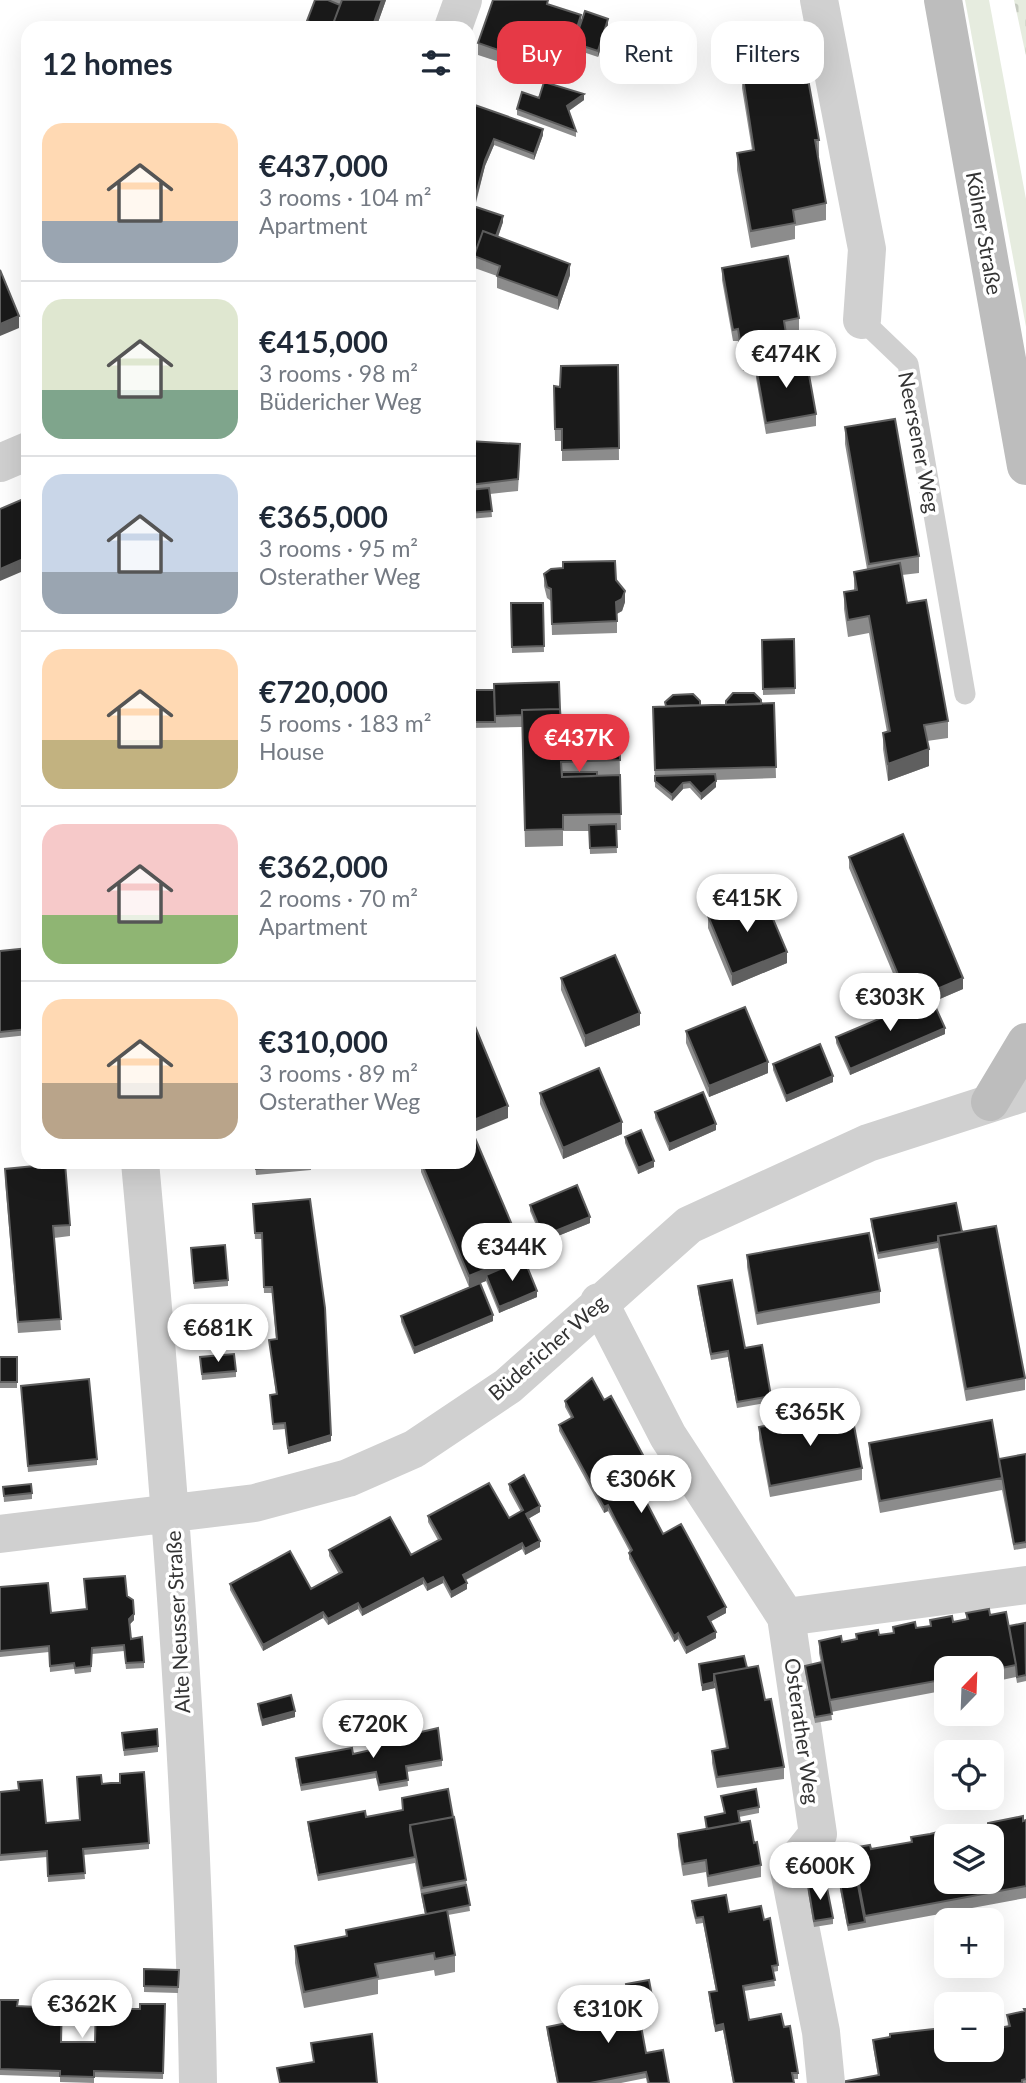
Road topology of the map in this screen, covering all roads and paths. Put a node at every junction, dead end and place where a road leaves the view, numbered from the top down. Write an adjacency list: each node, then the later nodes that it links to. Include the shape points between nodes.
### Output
1 (463, 0): 4 (street)
2 (819, 0): 5 (street, Neersener Weg, via 867,249)
3 (943, 0): 8 (main road, Kölner Straße)
4 (456, 21)
5 (862, 320): 9 (lane, Neersener Weg, via 908,364)
6 (21, 454): 7 (street)
7 (0, 463)
8 (1026, 466)
9 (965, 694)
10 (1026, 1042): 12 (main road)
11 (1026, 1091): 12 (street, Büdericher Weg)
12 (990, 1102): 14 (street, Büdericher Weg, via 868,1143 688,1225)
13 (141, 1169): 15 (street, Alte Neusser Straße)
14 (599, 1302): 15 (street, Büdericher Weg, via 508,1386 414,1449 348,1478 255,1503); 18 (street, Osterather Weg, via 668,1436)
15 (172, 1514): 16 (street, Büdericher Weg); 19 (street, Alte Neusser Straße)
16 (0, 1534)
17 (1026, 1585): 18 (street)
18 (786, 1617): 20 (street, Osterather Weg, via 818,1834 789,1870 821,2032)
19 (198, 2083)
20 (826, 2083)

